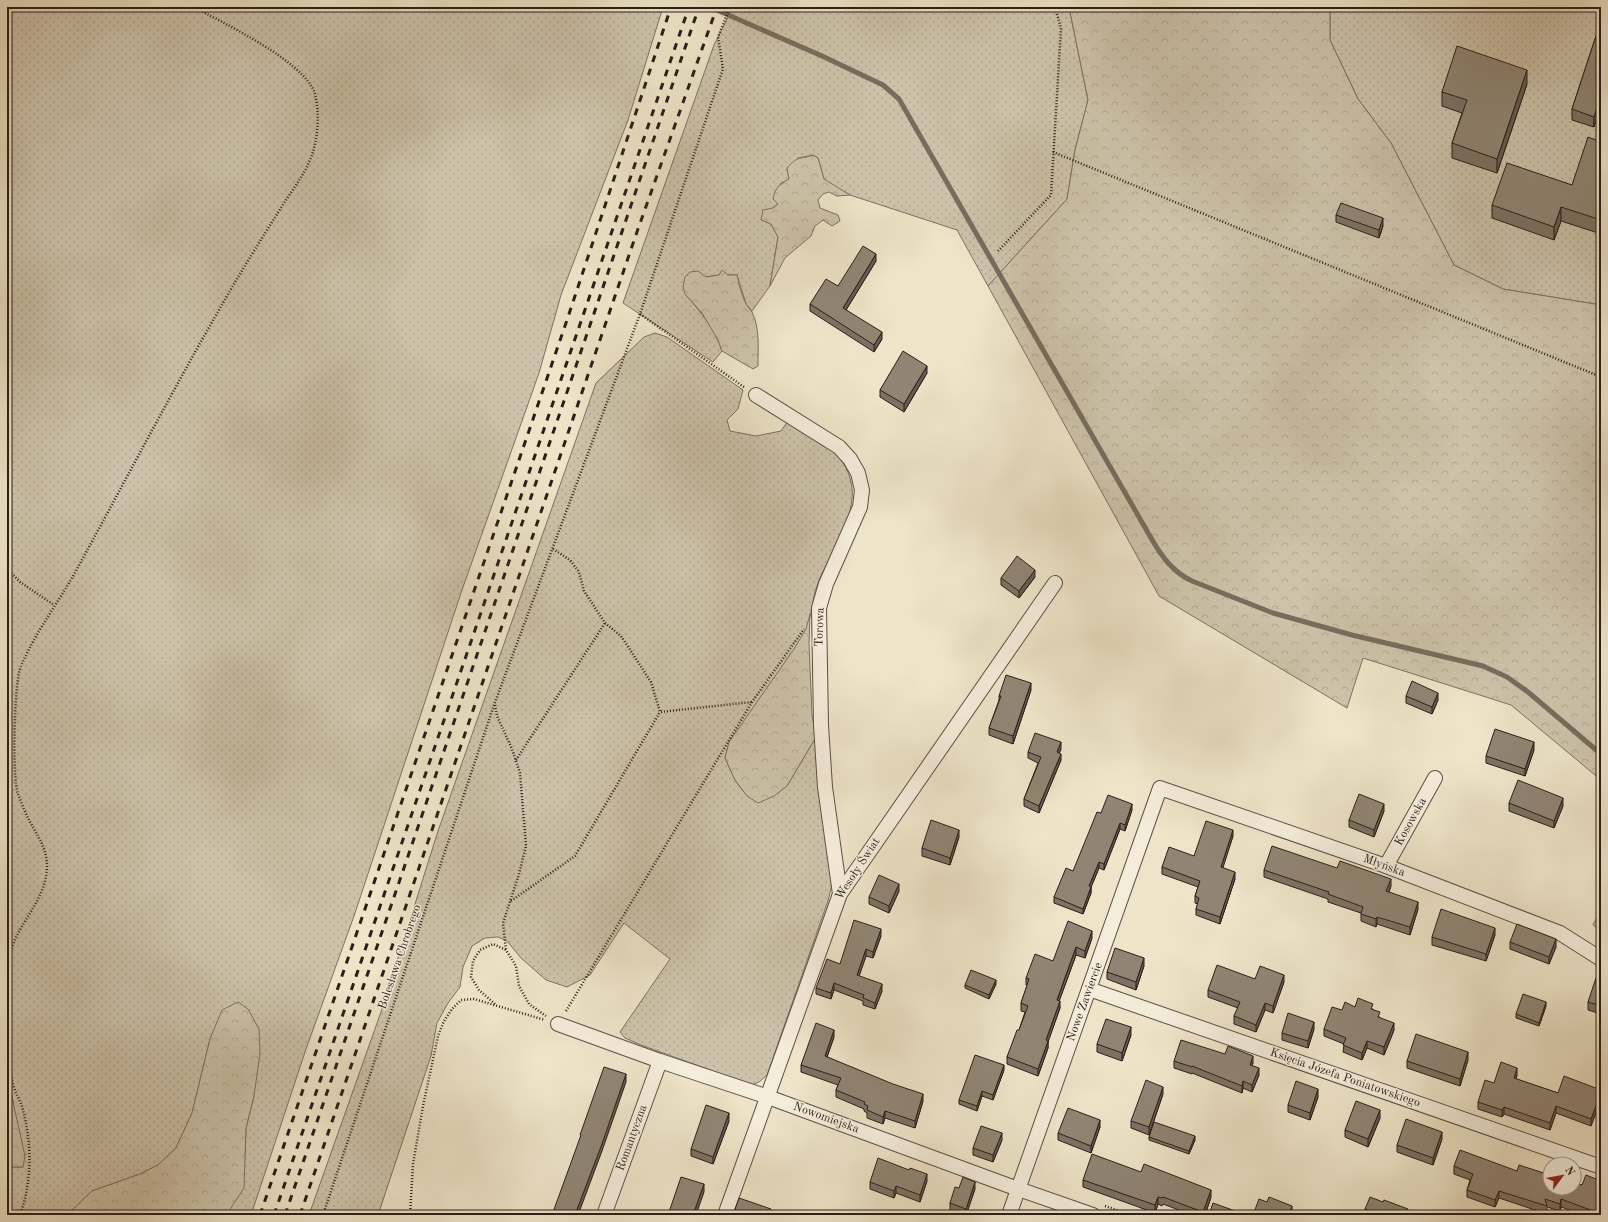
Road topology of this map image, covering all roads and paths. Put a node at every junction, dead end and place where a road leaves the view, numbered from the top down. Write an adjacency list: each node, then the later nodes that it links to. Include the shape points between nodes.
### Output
1 (194, 7): 12 (path, via 254,39 304,76 314,91 318,109 311,159 233,286 132,465 75,573)
2 (730, 7): 6 (path, Bolesława Chrobrego, via 718,37 723,69)
3 (1055, 7): 4 (path, via 1061,28)
4 (1053, 152): 5 (path, via 1051,195); 7 (path)
5 (998, 251)
6 (640, 314): 8 (path); 9 (path, Bolesława Chrobrego)
7 (1601, 377)
8 (756, 395): 13 (street, Torowa, via 839,447 858,473 862,490 860,507 826,584)
9 (553, 548): 14 (path, via 570,560 579,572 584,591); 16 (path, Bolesława Chrobrego)
10 (7, 569): 12 (path, via 20,582)
11 (1055, 583): 22 (street, Wesoły Świat)
12 (54, 605): 26 (path, via 19,669 14,759 16,789 43,843 48,861 47,879 12,946)
13 (819, 608): 15 (path); 22 (street, Torowa, via 825,787)
14 (605, 623): 17 (path, via 621,636 651,682); 18 (path)
15 (752, 702): 17 (path); 29 (path)
16 (494, 705): 18 (path); 36 (path, Bolesława Chrobrego)
17 (660, 712): 23 (path, via 575,856)
18 (515, 761): 23 (path, via 520,773 526,846)
19 (1435, 778): 21 (street, Kosowska)
20 (1160, 788): 21 (street, Młyńska); 27 (street, Nowe Zawiercie)
21 (1386, 866): 25 (street, Młyńska, via 1560,933)
22 (840, 894): 32 (street, Wesoły Świat)
23 (510, 901): 24 (path, via 503,923)
24 (506, 950): 28 (path, via 493,944 480,950 473,961 471,976 479,990); 29 (path, via 516,966 519,986 529,1004)
25 (1601, 959)
26 (7, 963)
27 (1089, 989): 33 (street, Księcia Józefa Poniatowskiego); 34 (street, Nowe Zawiercie)
28 (497, 1006): 29 (path); 37 (path, via 474,998 461,1000 442,1026 414,1156)
29 (558, 1024): 31 (street, Nowomiejska)
30 (7, 1054): 35 (path, via 28,1135 30,1172 27,1194)
31 (660, 1061): 32 (street, Nowomiejska); 38 (street, Romantyczna)
32 (768, 1097): 34 (street, Nowomiejska); 39 (street, Wesoły Świat)
33 (1601, 1167)
34 (1018, 1189): 40 (street, Nowe Zawiercie); 41 (street, Nowomiejska)
35 (20, 1215)
36 (324, 1215)
37 (410, 1215)
38 (604, 1215)
39 (725, 1215)
40 (1009, 1215)
41 (1093, 1215)

